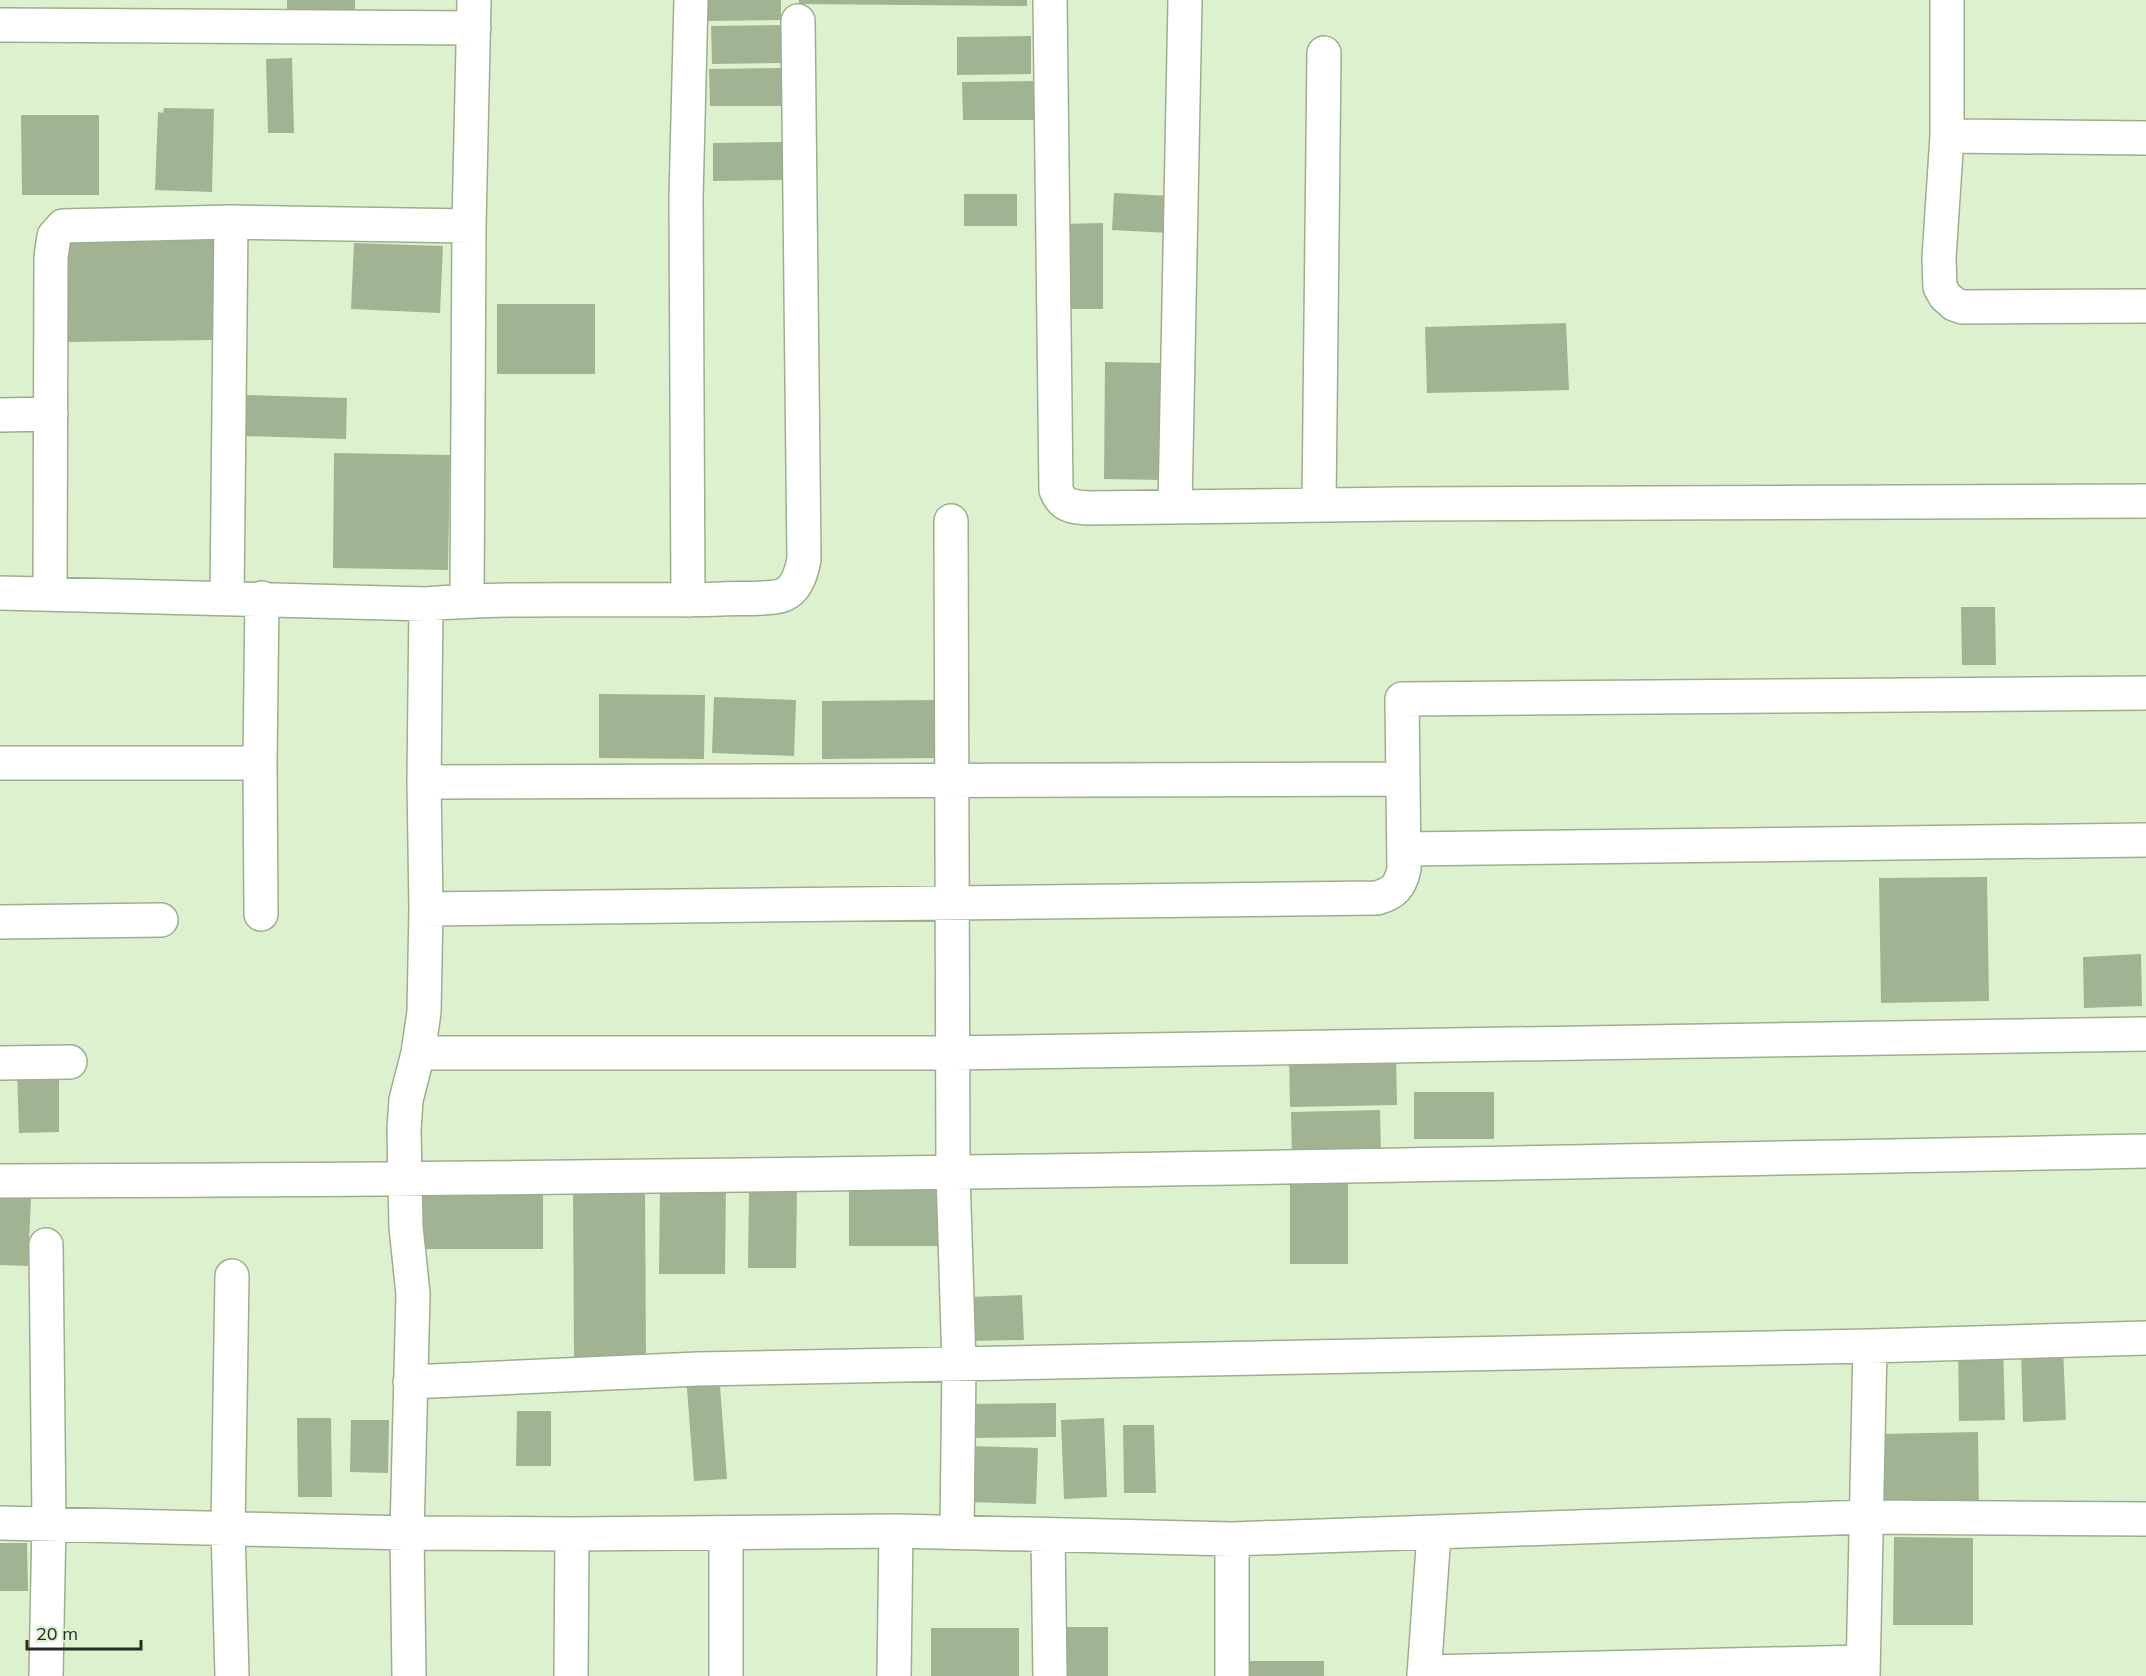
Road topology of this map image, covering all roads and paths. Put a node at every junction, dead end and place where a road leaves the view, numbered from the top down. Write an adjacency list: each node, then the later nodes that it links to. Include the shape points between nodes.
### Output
1 (691, 0): 24 (street, via 687,198)
2 (1050, 0): 18 (street, via 1056,490 1059,499 1076,508)
3 (1185, 0): 18 (street)
4 (1947, 0): 9 (street)
5 (474, 14): 7 (street); 12 (street)
6 (798, 21): 24 (street, via 804,559 794,585 785,595)
7 (0, 25)
8 (1324, 53): 17 (street)
9 (1947, 136): 10 (street); 13 (street, via 1940,287 1954,304)
10 (2146, 138)
11 (231, 222): 12 (street); 14 (street, via 63,226 54,236 51,257); 22 (street)
12 (469, 226): 25 (street)
13 (2146, 306)
14 (51, 414): 15 (street); 21 (street)
15 (0, 415)
16 (2146, 501): 17 (street)
17 (1319, 504): 18 (street)
18 (1175, 506)
19 (951, 521): 31 (street)
20 (0, 593): 21 (street)
21 (50, 593): 22 (street)
22 (227, 598): 23 (street)
23 (262, 598): 26 (street); 29 (street)
24 (688, 600): 25 (street)
25 (467, 601): 26 (street)
26 (426, 604): 32 (street)
27 (2146, 693): 30 (street, via 1402,699)
28 (0, 763): 29 (street)
29 (260, 763): 37 (street)
30 (1403, 779): 31 (street); 34 (street)
31 (953, 781): 32 (street); 35 (street)
32 (424, 782): 36 (street)
33 (2146, 840): 34 (street)
34 (1404, 849): 35 (street, via 1401,882 1396,890 1377,898)
35 (953, 903): 36 (street); 42 (street)
36 (426, 909): 41 (street, via 424,1011)
37 (261, 914)
38 (161, 920): 39 (street)
39 (0, 922)
40 (2146, 1034): 42 (street)
41 (418, 1053): 42 (street); 47 (street, via 406,1100)
42 (952, 1053): 46 (street)
43 (70, 1062): 44 (street)
44 (0, 1063)
45 (2146, 1151): 46 (street)
46 (953, 1174): 47 (street); 53 (street)
47 (406, 1180): 48 (street); 54 (street, via 413,1294)
48 (0, 1181)
49 (46, 1245): 58 (street)
50 (232, 1276): 59 (street)
51 (2146, 1338): 52 (street)
52 (1869, 1346): 53 (street); 55 (street)
53 (959, 1364): 54 (street, via 698,1369); 61 (street)
54 (410, 1382): 62 (street)
55 (1866, 1517): 56 (street); 64 (street); 68 (street)
56 (2146, 1519)
57 (0, 1523): 58 (street)
58 (49, 1523): 59 (street); 70 (street)
59 (228, 1529): 62 (street); 71 (street)
60 (896, 1531): 61 (street); 63 (street); 75 (street)
61 (957, 1532): 66 (street)
62 (407, 1533): 65 (street); 72 (street)
63 (726, 1533): 65 (street); 74 (street)
64 (1434, 1533): 67 (street); 69 (street)
65 (572, 1534): 73 (street)
66 (1048, 1536): 67 (street); 76 (street)
67 (1232, 1539): 77 (street)
68 (1863, 1669): 69 (street)
69 (1424, 1674)
70 (45, 1676)
71 (232, 1676)
72 (409, 1676)
73 (571, 1676)
74 (726, 1676)
75 (894, 1676)
76 (1050, 1676)
77 (1232, 1676)

